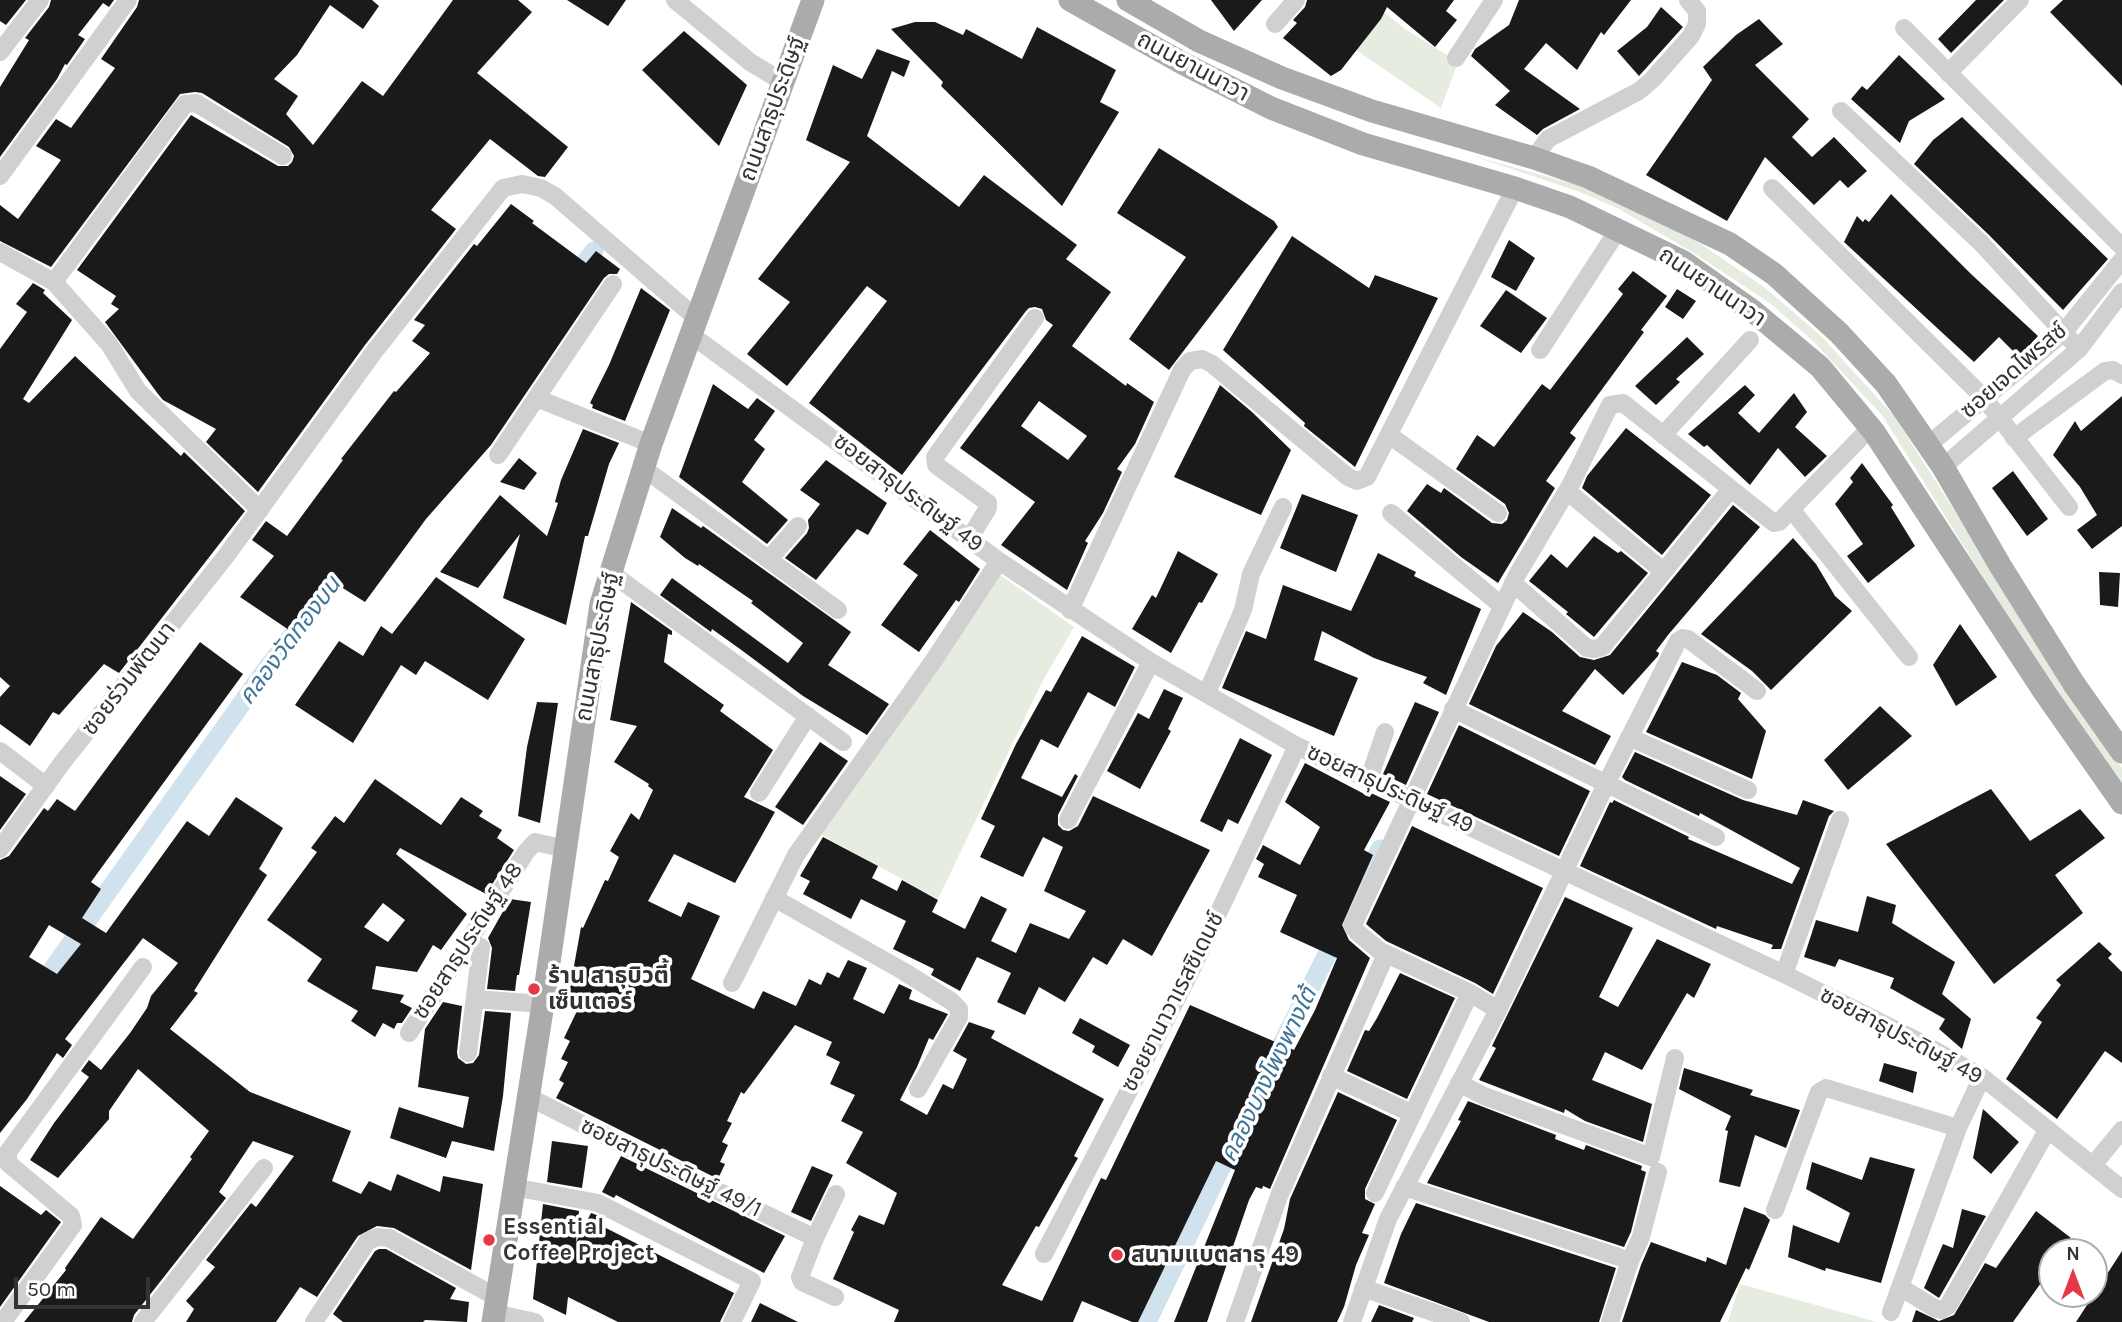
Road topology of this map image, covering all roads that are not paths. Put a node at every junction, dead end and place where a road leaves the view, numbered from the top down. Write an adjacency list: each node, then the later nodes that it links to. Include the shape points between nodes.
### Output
1 (40, 0): 13 (street)
2 (128, 0): 22 (street)
3 (675, 0): 16 (street, via 750,62)
4 (813, 0): 16 (main road, ถนนสาธุประดิษฐ์)
5 (1070, 0): 21 (main road, ถนนยานนาวา, via 1271,108 1363,144)
6 (1128, 0): 18 (main road, ถนนยานนาวา, via 1199,41 1282,78)
7 (1296, 0): 11 (street)
8 (1494, 0): 14 (street)
9 (1688, 0): 20 (street, via 1697,11 1697,24 1652,80 1548,139)
10 (2020, 0): 15 (street)
11 (1275, 24)
12 (1904, 28): 15 (street)
13 (0, 52)
14 (1456, 58)
15 (1948, 73): 26 (street)
16 (783, 82): 33 (main road, ถนนสาธุประดิษฐ์)
17 (1841, 111): 34 (street, via 1981,243)
18 (1419, 125): 20 (main road, ถนนยานนาวา); 21 (main road, via 1397,126 1394,138 1447,158)
19 (284, 156): 29 (street, via 196,103 186,104)
20 (1534, 158): 47 (main road, ถนนยานนาวา, via 1588,177 1698,228 1774,274 1886,384)
21 (1461, 172): 23 (main road, ถนนยานนาวา)
22 (0, 176)
23 (1515, 188): 25 (main road, ถนนยานนาวา); 43 (street)
24 (1772, 188): 40 (street)
25 (1618, 230): 37 (street); 42 (main road, ถนนยานนาวา, via 1682,261 1754,312 1820,367)
26 (2122, 247)
27 (0, 252): 29 (street)
28 (2122, 260): 34 (street, ซอยเจดไพรสซ์)
29 (54, 282): 56 (street, via 110,344 138,391)
30 (613, 284): 39 (street)
31 (2122, 292): 36 (street, ซอยเจดไพรสซ์)
32 (1035, 318): 60 (street, via 935,457 936,466 988,503)
33 (693, 326): 46 (main road, ถนนสาธุประดิษฐ์); 56 (street, ซอยสาธุประดิษฐ์ 49, via 555,196 522,184 503,188 383,341); 60 (street, ซอยสาธุประดิษฐ์ 49)
34 (2063, 333): 36 (street); 40 (street, ซอยเจดไพรสซ์)
35 (1750, 340): 44 (street)
36 (2079, 349): 41 (street, ซอยเจดไพรสซ์)
37 (1540, 350)
38 (2122, 375): 45 (street, via 2105,371)
39 (536, 398): 46 (street); 48 (street)
40 (1984, 398): 41 (street); 47 (street, ซอยเจดไพรสซ์)
41 (1999, 420): 45 (street); 49 (street, ซอยเจดไพรสซ์)
42 (1870, 428): 55 (street); 87 (main road, ถนนยานนาวา)
43 (1389, 435): 58 (street); 68 (street, via 1367,477 1357,481 1212,364 1202,359 1190,361)
44 (1662, 435): 51 (street); 52 (street, via 1616,402)
45 (2014, 438): 54 (street)
46 (651, 444): 50 (main road, ถนนสาธุประดิษฐ์)
47 (1928, 445): 49 (main road, ถนนยานนาวา)
48 (498, 455)
49 (1942, 467): 80 (main road, ถนนยานนาวา)
50 (643, 468): 61 (street); 64 (main road, ถนนสาธุประดิษฐ์)
51 (1730, 490): 55 (street, via 1774,523); 63 (street)
52 (1567, 491): 63 (street); 65 (street)
53 (1283, 507): 72 (street, via 1251,574 1243,610)
54 (2069, 507)
55 (1791, 509): 69 (street)
56 (260, 510): 83 (street, ซอยร่วมพัฒนา)
57 (1391, 513): 66 (street)
58 (1498, 513)
59 (797, 526): 61 (street)
60 (969, 539): 62 (street, ซอยสาธุประดิษฐ์ 49)
61 (769, 559): 67 (street)
62 (999, 561): 68 (street, ซอยสาธุประดิษฐ์ 49); 94 (street, via 810,834)
63 (1663, 570): 65 (street, via 1609,640 1595,649 1587,648)
64 (611, 573): 74 (street); 92 (main road, ถนนสาธุประดิษฐ์, via 595,635)
65 (1513, 583): 66 (street)
66 (1502, 606): 73 (street)
67 (838, 610)
68 (1070, 610): 70 (street, ซอยสาธุประดิษฐ์ 49)
69 (1909, 657)
70 (1151, 662): 72 (street, ซอยสาธุประดิษฐ์ 49); 88 (street)
71 (1757, 691): 76 (street, via 1684,638 1678,641)
72 (1207, 693): 78 (street, ซอยสาธุประดิษฐ์ 49)
73 (1453, 709): 82 (street); 86 (street)
74 (808, 716): 77 (street); 85 (street)
75 (1385, 732): 81 (street)
76 (1629, 737): 82 (street); 84 (street)
77 (843, 742)
78 (1297, 746): 81 (street, ซอยสาธุประดิษฐ์ 49); 126 (street, ซอยยานาวาเรสซิเดนซ์, via 1190,973)
79 (0, 751): 83 (street)
80 (2122, 752)
81 (1369, 779): 86 (street, ซอยสาธุประดิษฐ์ 49)
82 (1606, 784): 90 (street); 93 (street)
83 (46, 786): 91 (street, ซอยร่วมพัฒนา)
84 (1748, 790)
85 (759, 793)
86 (1410, 798): 93 (street, ซอยสาธุประดิษฐ์ 49); 96 (street, via 1353,925)
87 (2122, 803)
88 (1068, 820)
89 (1840, 820): 98 (street)
90 (1716, 837)
91 (0, 849)
92 (566, 849): 102 (main road, ถนนสาธุประดิษฐ์); 104 (street, ซอยสาธุประดิษฐ์ 48, via 535,842 526,852)
93 (1565, 871): 98 (street, ซอยสาธุประดิษฐ์ 49); 103 (street)
94 (774, 898): 99 (street); 110 (street, via 903,971 959,1009 960,1017)
95 (481, 947): 101 (street)
96 (1386, 954): 100 (street); 107 (street)
97 (143, 967): 133 (street, via 8,1152 8,1163 72,1216 73,1226)
98 (1784, 974): 108 (street, ซอยสาธุประดิษฐ์ 49)
99 (732, 983)
100 (1470, 993): 103 (street); 112 (street)
101 (475, 999): 102 (street); 105 (street)
102 (543, 1004): 111 (main road, ถนนสาธุประดิษฐ์)
103 (1498, 1010): 109 (street)
104 (409, 1033)
105 (468, 1053)
106 (1675, 1058): 109 (street, via 1651,1157)
107 (1331, 1076): 112 (street); 138 (street, via 1279,1196)
108 (1982, 1077): 113 (street); 114 (street, ซอยสาธุประดิษฐ์ 49)
109 (1459, 1083): 120 (street)
110 (918, 1089)
111 (527, 1096): 119 (main road, ถนนสาธุประดิษฐ์); 125 (street, ซอยสาธุประดิษฐ์ 49/1)
112 (1413, 1114): 122 (street)
113 (1958, 1128): 124 (street, via 1826,1088 1819,1092); 129 (street)
114 (2048, 1129): 116 (street, ซอยสาธุประดิษฐ์ 49); 129 (street, via 1948,1306 1936,1309)
115 (2122, 1130): 116 (street)
116 (2093, 1165): 121 (street, ซอยสาธุประดิษฐ์ 49)
117 (264, 1168): 134 (street)
118 (1658, 1172): 141 (street, via 1641,1237)
119 (513, 1187): 131 (main road, ถนนสาธุประดิษฐ์); 137 (street, via 598,1203 752,1281)
120 (1404, 1187): 127 (street); 128 (street)
121 (2122, 1189)
122 (1376, 1193)
123 (836, 1194): 125 (street)
124 (1775, 1210)
125 (815, 1238): 130 (street, via 801,1271 802,1282)
126 (1044, 1254)
127 (1619, 1256)
128 (1363, 1287): 139 (street); 140 (street)
129 (1900, 1287): 132 (street)
130 (835, 1297)
131 (494, 1311): 135 (street, via 388,1238 377,1237 367,1242); 136 (street)
132 (1891, 1312)
133 (3, 1322)
134 (144, 1322)
135 (314, 1322)
136 (535, 1322)
137 (732, 1322)
138 (1236, 1322)
139 (1352, 1322)
140 (1461, 1322)
141 (1610, 1322)

